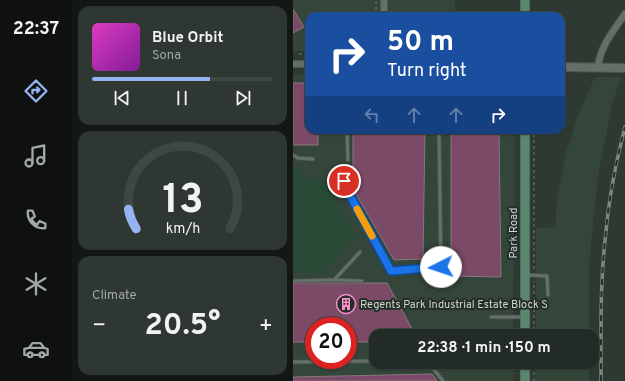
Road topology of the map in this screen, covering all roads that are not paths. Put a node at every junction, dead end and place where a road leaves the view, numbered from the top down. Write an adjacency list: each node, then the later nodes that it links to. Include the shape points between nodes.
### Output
1 (384, 0): 3 (street)
2 (525, 0): 4 (main road)
3 (384, 12)
4 (525, 12)
5 (625, 14): 9 (street, via 599,57)
6 (293, 64): 7 (street)
7 (305, 64)
8 (565, 67): 9 (street)
9 (598, 68): 10 (street)
10 (625, 68)
11 (347, 134): 16 (lane)
12 (439, 134): 17 (lane, via 441,267 391,271 353,201)
13 (525, 134): 19 (main road, Park Road)
14 (293, 156): 15 (lane)
15 (313, 159)
16 (348, 160)
17 (340, 171)
18 (361, 252): 20 (lane)
19 (530, 275): 23 (lane, via 547,276); 25 (main road, Park Road)
20 (334, 280): 21 (lane); 22 (lane)
21 (293, 281)
22 (361, 281)
23 (548, 295)
24 (491, 317): 25 (lane)
25 (525, 317): 26 (main road, Park Road)
26 (525, 329)
27 (369, 361): 28 (lane)
28 (293, 362)
29 (433, 369): 31 (lane)
30 (525, 369): 32 (main road)
31 (443, 381)
32 (525, 381)

